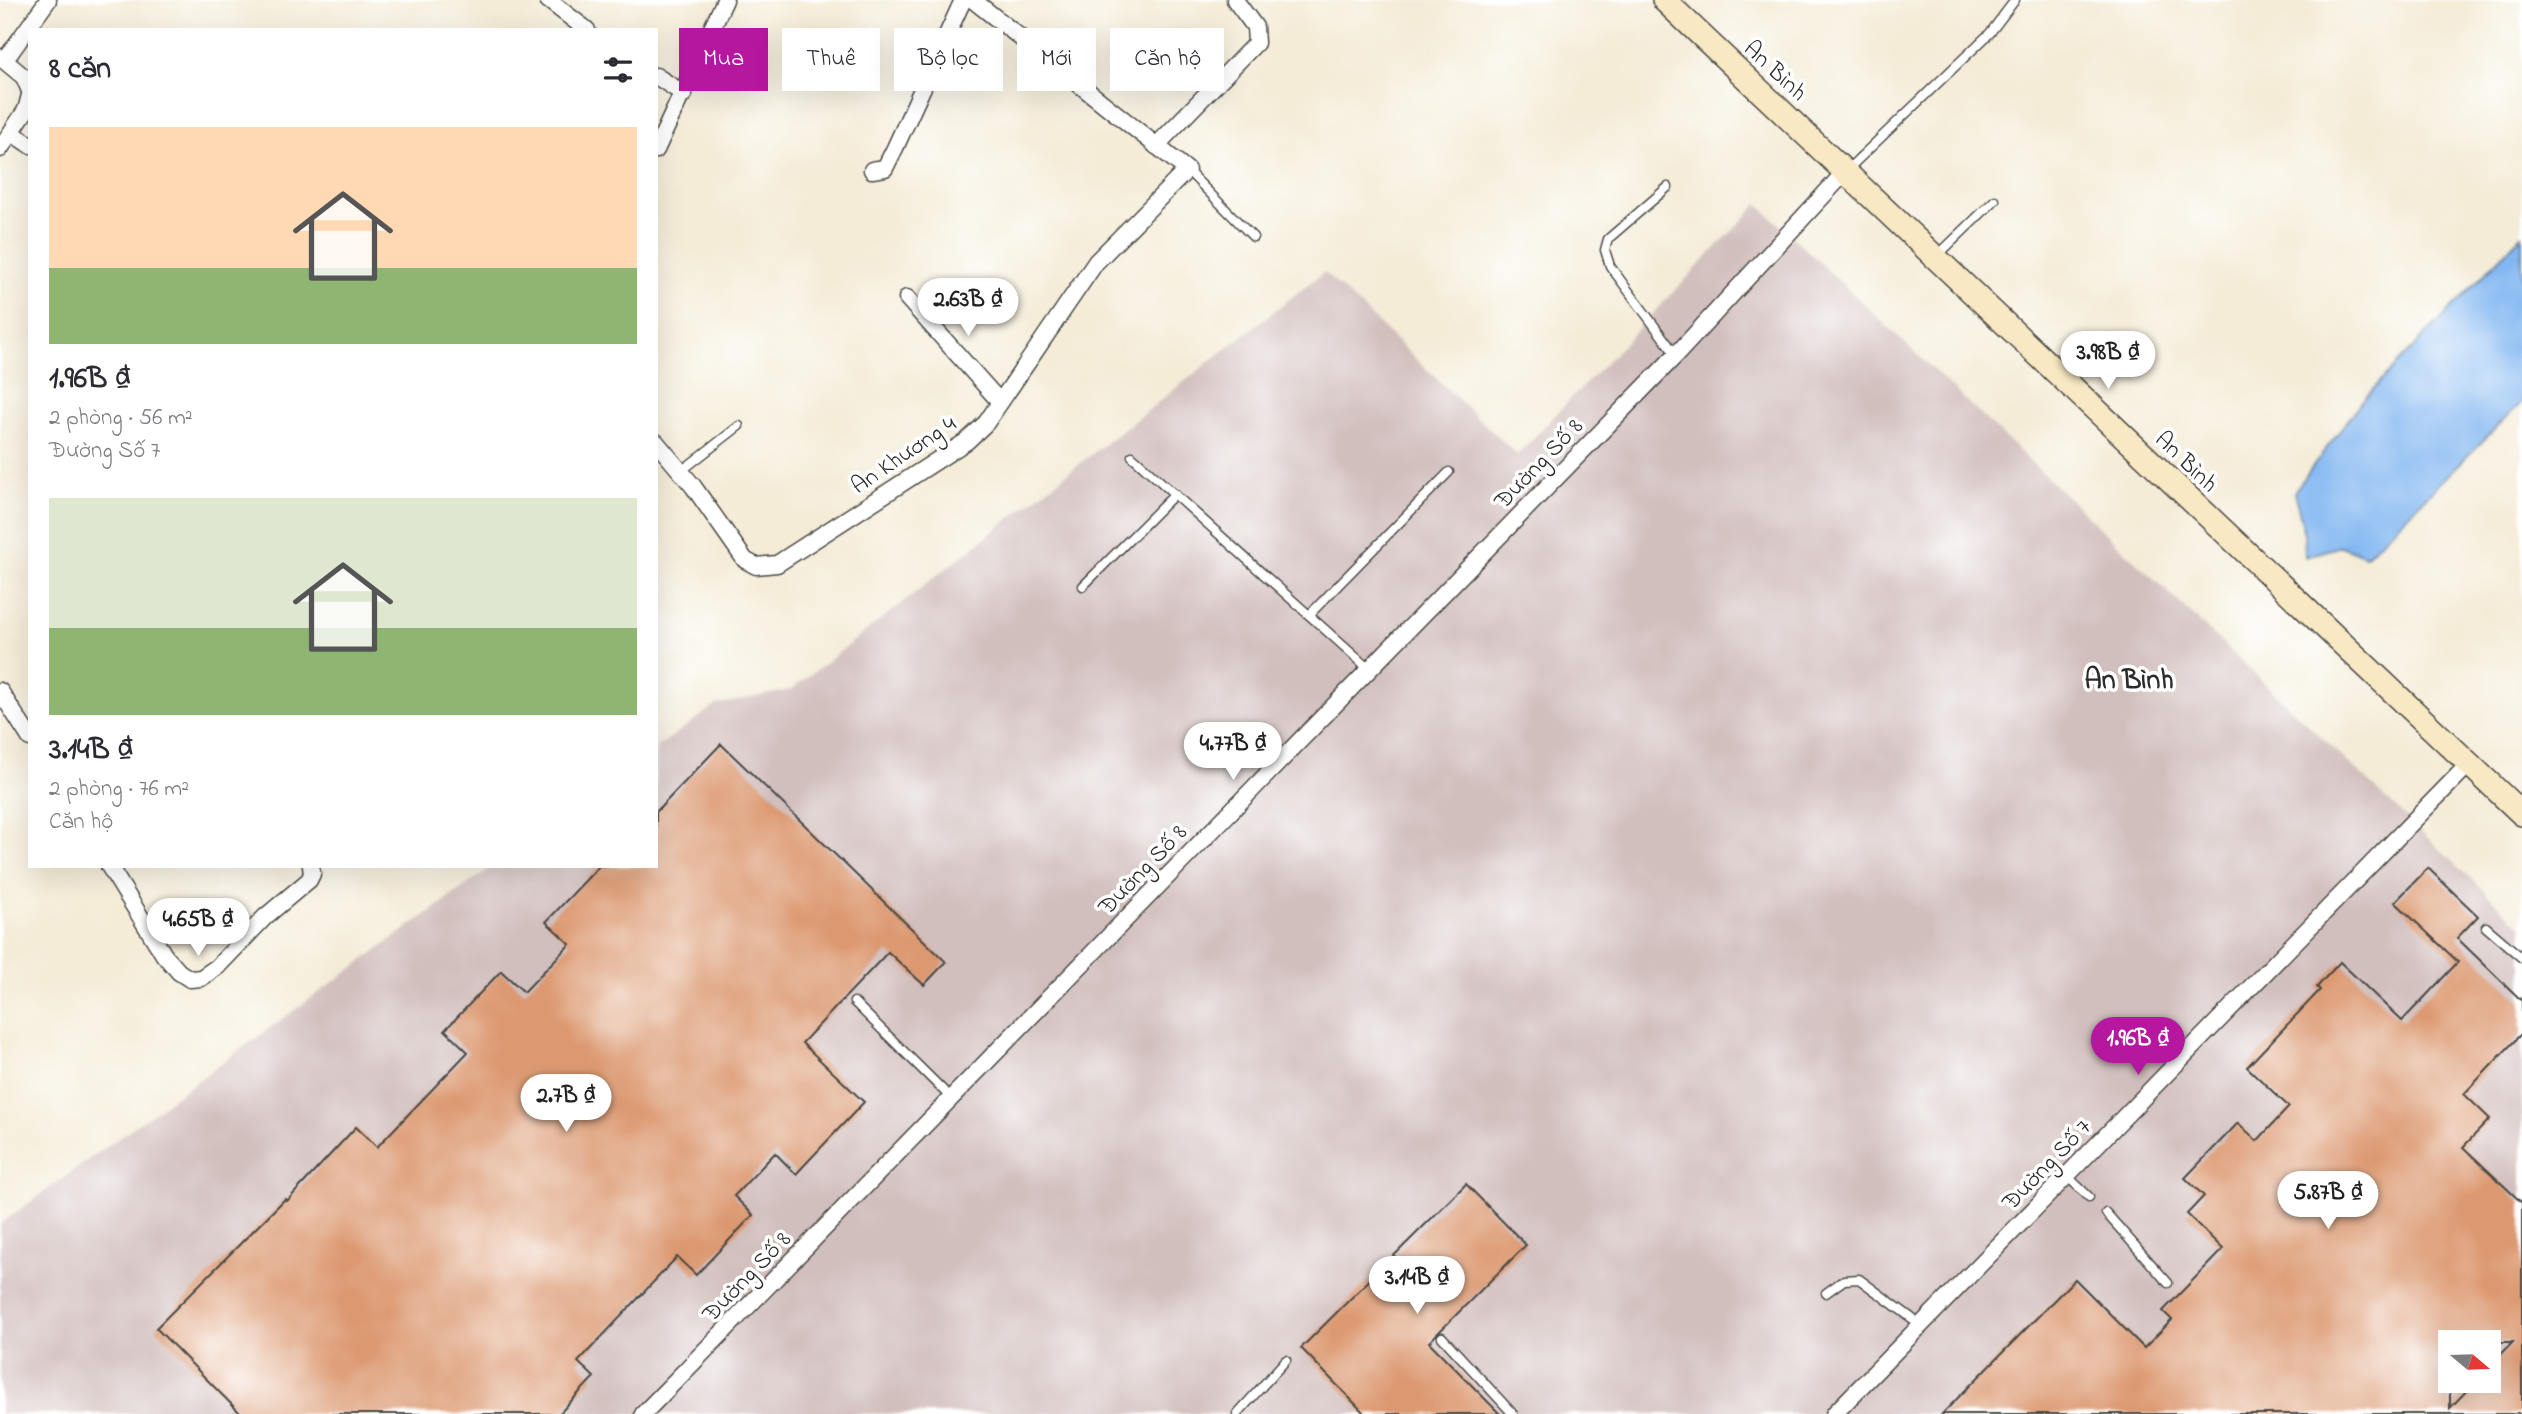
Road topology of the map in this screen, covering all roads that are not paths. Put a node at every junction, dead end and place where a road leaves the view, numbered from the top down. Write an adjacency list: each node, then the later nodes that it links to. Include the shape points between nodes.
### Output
1 (48, 0): 10 (street)
2 (548, 0): 9 (street)
3 (724, 0): 13 (street)
4 (963, 0): 19 (street, via 885,168)
5 (973, 0): 17 (street)
6 (1235, 0): 17 (street, via 1255,27 1256,43)
7 (1664, 0): 21 (main road, An Bình)
8 (2015, 0): 21 (lane, via 1990,33)
9 (584, 28)
10 (2, 59): 12 (street)
11 (658, 77): 13 (street)
12 (28, 86): 14 (street, via 26,110)
13 (684, 94): 16 (street)
14 (12, 133): 15 (street); 18 (street)
15 (28, 144)
16 (658, 146)
17 (1157, 146): 20 (street)
18 (0, 149)
19 (872, 170)
20 (1187, 170): 24 (lane); 28 (street, An Khương 4, via 1109,246)
21 (1845, 172): 25 (main road, An Bình); 27 (street, Đường Số 8)
22 (1668, 187): 27 (lane, via 1608,239 1605,250 1610,266)
23 (1995, 200): 25 (lane)
24 (1253, 237)
25 (1936, 257): 40 (main road, An Bình)
26 (906, 299): 28 (street)
27 (1675, 355): 37 (street, Đường Số 8)
28 (1000, 402): 32 (street, An Khương 4, via 967,441 767,567 746,560)
29 (739, 426): 32 (lane)
30 (658, 444): 32 (street, An Khương 4)
31 (1132, 456): 34 (lane)
32 (680, 472)
33 (1449, 472): 36 (lane)
34 (1175, 494): 35 (lane); 36 (lane)
35 (1083, 586)
36 (1309, 615): 37 (lane)
37 (1369, 669): 47 (street, Đường Số 8)
38 (0, 691): 39 (street)
39 (28, 735)
40 (2468, 765): 41 (main road, An Bình); 48 (street, Đường Số 7)
41 (2518, 805)
42 (110, 868): 43 (street, via 164,955 190,979 201,978 217,967 309,880)
43 (311, 868)
44 (2486, 927): 45 (lane)
45 (2522, 958)
46 (854, 1002): 47 (lane)
47 (951, 1098): 56 (street, Đường Số 8)
48 (2067, 1176): 49 (lane); 53 (street, Đường Số 7)
49 (2089, 1197)
50 (2106, 1213): 51 (lane)
51 (2168, 1283)
52 (1826, 1293): 53 (lane, via 1844,1280 1859,1279)
53 (1921, 1325): 59 (street, Đường Số 7)
54 (1442, 1337): 58 (lane)
55 (1286, 1360): 57 (lane)
56 (643, 1414)
57 (1237, 1414)
58 (1513, 1414)
59 (1834, 1414)

